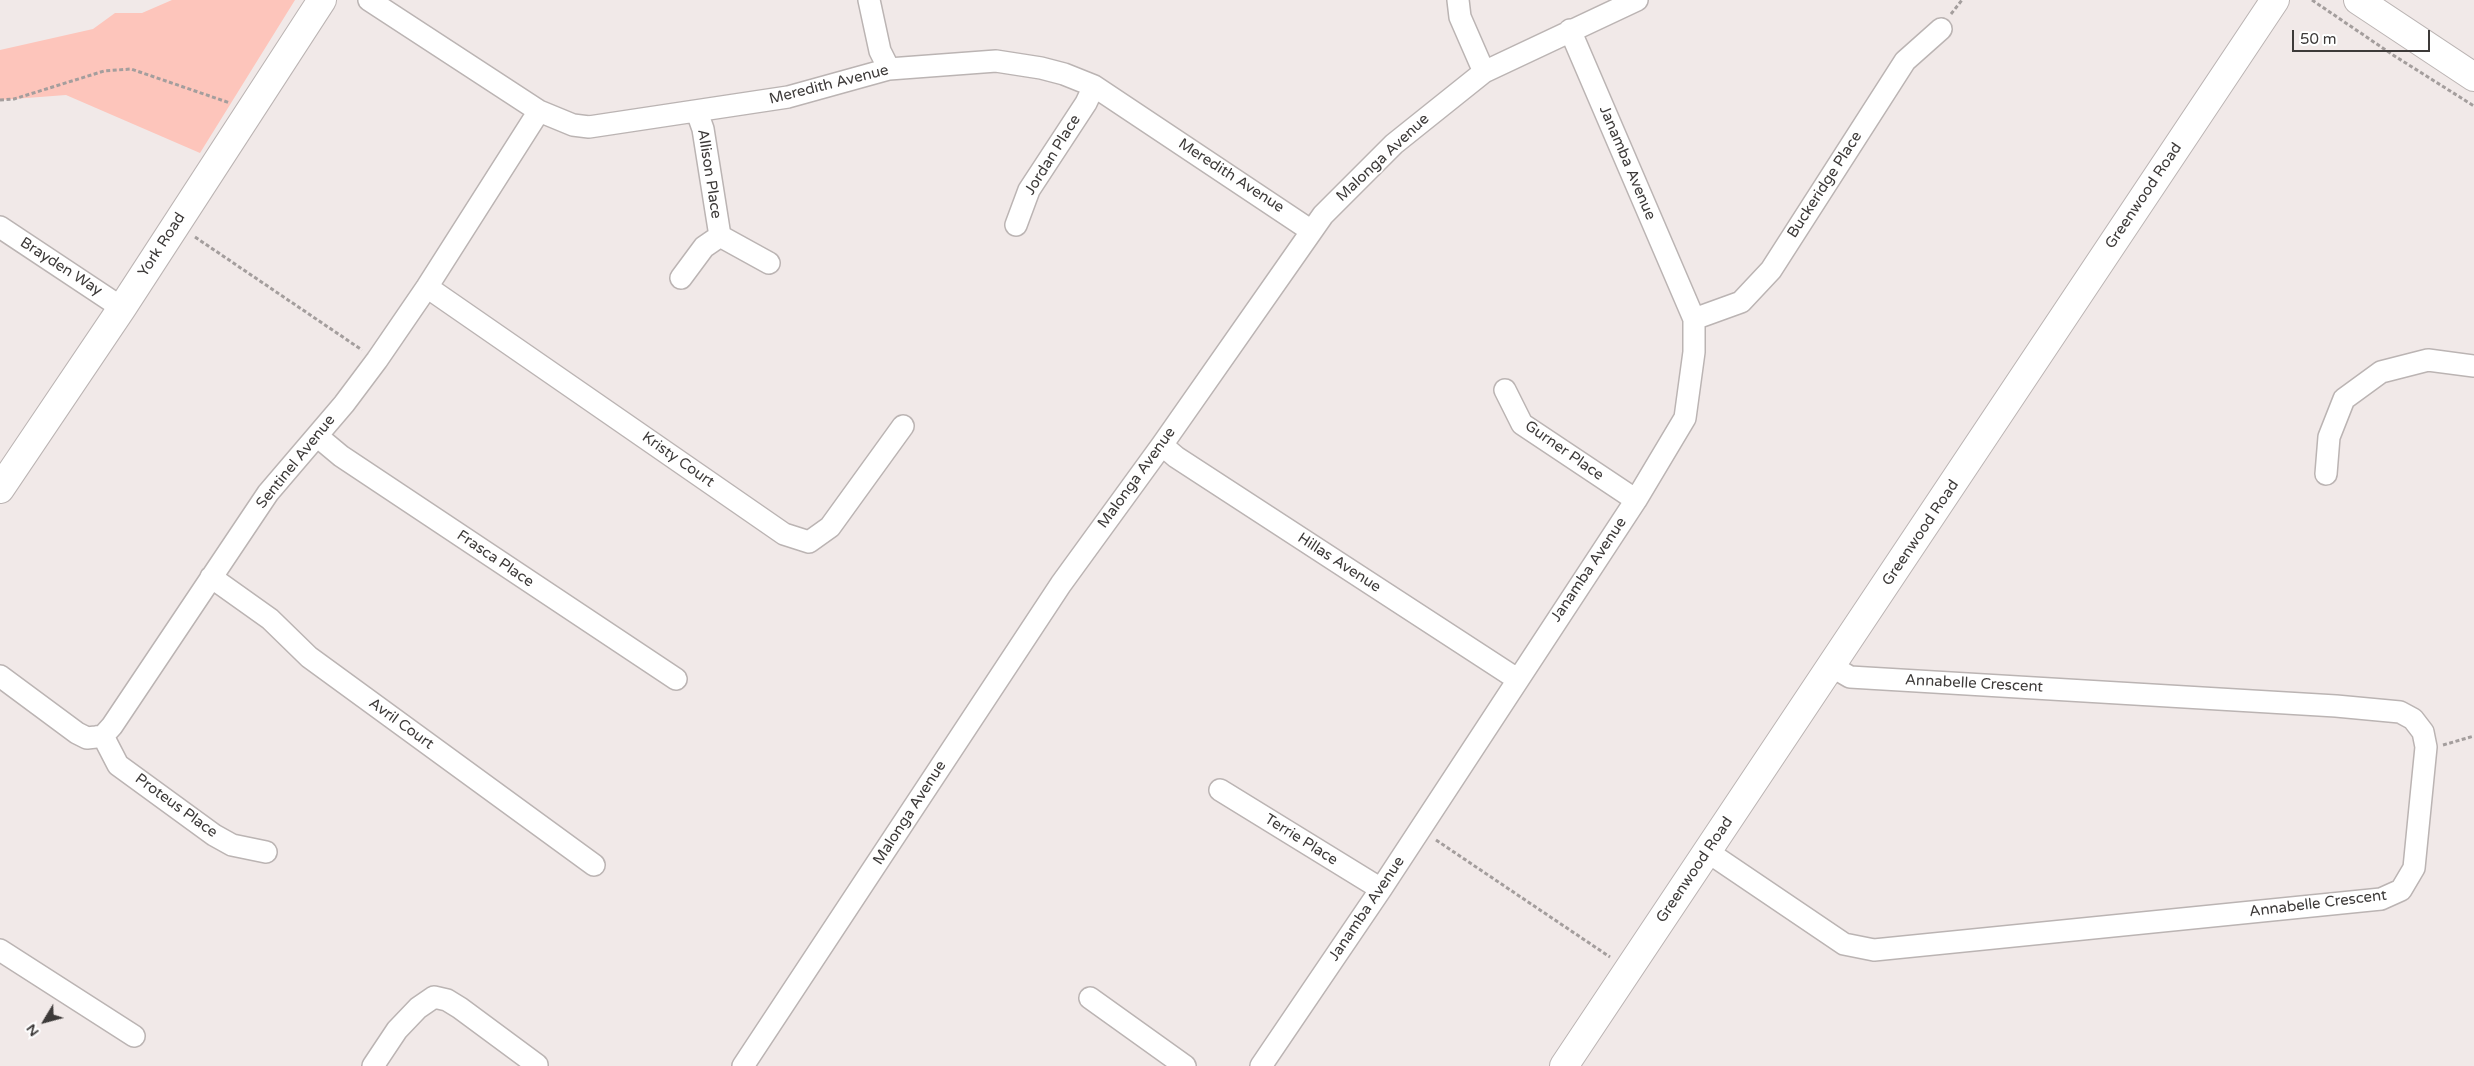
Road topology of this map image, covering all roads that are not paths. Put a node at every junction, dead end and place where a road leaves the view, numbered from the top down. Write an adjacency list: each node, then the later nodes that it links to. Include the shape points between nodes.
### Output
1 (322, 0): 23 (street, York Road)
2 (369, 0): 14 (street, Meredith Avenue)
3 (870, 0): 10 (street, via 880,51)
4 (1458, 0): 11 (street, via 1460,17)
5 (1638, 0): 9 (street, Malonga Avenue)
6 (2276, 0): 34 (street, Greenwood Road)
7 (2358, 0): 12 (street)
8 (1941, 29): 24 (street, Buckeridge Place, via 1905,61 1771,270 1741,302)
9 (1570, 30): 11 (street, Malonga Avenue); 24 (street, Janamba Avenue)
10 (889, 69): 13 (street, Meredith Avenue, via 1003,62 1064,74); 15 (street, Meredith Avenue, via 788,97)
11 (1484, 72): 18 (street, Malonga Avenue, via 1394,144)
12 (2474, 78)
13 (1094, 86): 16 (street, Jordan Place, via 1029,190); 18 (street, Meredith Avenue)
14 (539, 111): 15 (street, Meredith Avenue, via 565,122 589,127); 22 (street, Sentinel Avenue)
15 (697, 112): 19 (street, Allison Place, via 703,129)
16 (1016, 225)
17 (0, 227): 23 (street, Brayden Way)
18 (1310, 230): 29 (street, Malonga Avenue)
19 (720, 236): 20 (street, Allison Place); 21 (street, Allison Place, via 704,248)
20 (769, 263)
21 (681, 278)
22 (427, 287): 27 (street, Kristy Court, via 784,534 809,542 830,527); 28 (street, Sentinel Avenue, via 377,360)
23 (122, 308): 31 (street, York Road)
24 (1694, 319): 32 (street, Janamba Avenue, via 1694,352 1686,418)
25 (2474, 366): 30 (street, via 2428,360 2381,372 2344,399 2329,438)
26 (1505, 390): 32 (street, Gurner Place, via 1522,424)
27 (903, 426)
28 (317, 436): 33 (street, Sentinel Avenue, via 268,493); 36 (street, Frasca Place, via 341,456)
29 (1162, 445): 37 (street, Hillas Avenue); 49 (street, Malonga Avenue, via 1061,584)
30 (2326, 474)
31 (0, 489)
32 (1636, 500): 37 (street, Janamba Avenue)
33 (212, 577): 38 (street, Sentinel Avenue); 42 (street, Avril Court, via 270,618 309,657)
34 (1831, 666): 41 (street, Greenwood Road); 41 (street, Annabelle Crescent, via 1850,677 2400,712 2413,719 2423,732 2426,747 2414,868 2401,890 2381,899 1921,946 1864,949 1844,944)
35 (0, 676): 38 (street, via 77,733 87,738)
36 (676, 678)
37 (1517, 679): 43 (street, Janamba Avenue)
38 (103, 736): 40 (street, Proteus Place, via 118,765 214,835 232,845)
39 (1220, 790): 43 (street, Terrie Place)
40 (266, 852)
41 (1708, 852): 52 (street, Greenwood Road)
42 (594, 865)
43 (1382, 889): 51 (street, Janamba Avenue)
44 (0, 950): 46 (street)
45 (1090, 998): 50 (street)
46 (134, 1036)
47 (538, 1065): 48 (street, via 460,1008 434,997 397,1030)
48 (374, 1066)
49 (744, 1066)
50 (1185, 1066)
51 (1261, 1066)
52 (1564, 1066)

